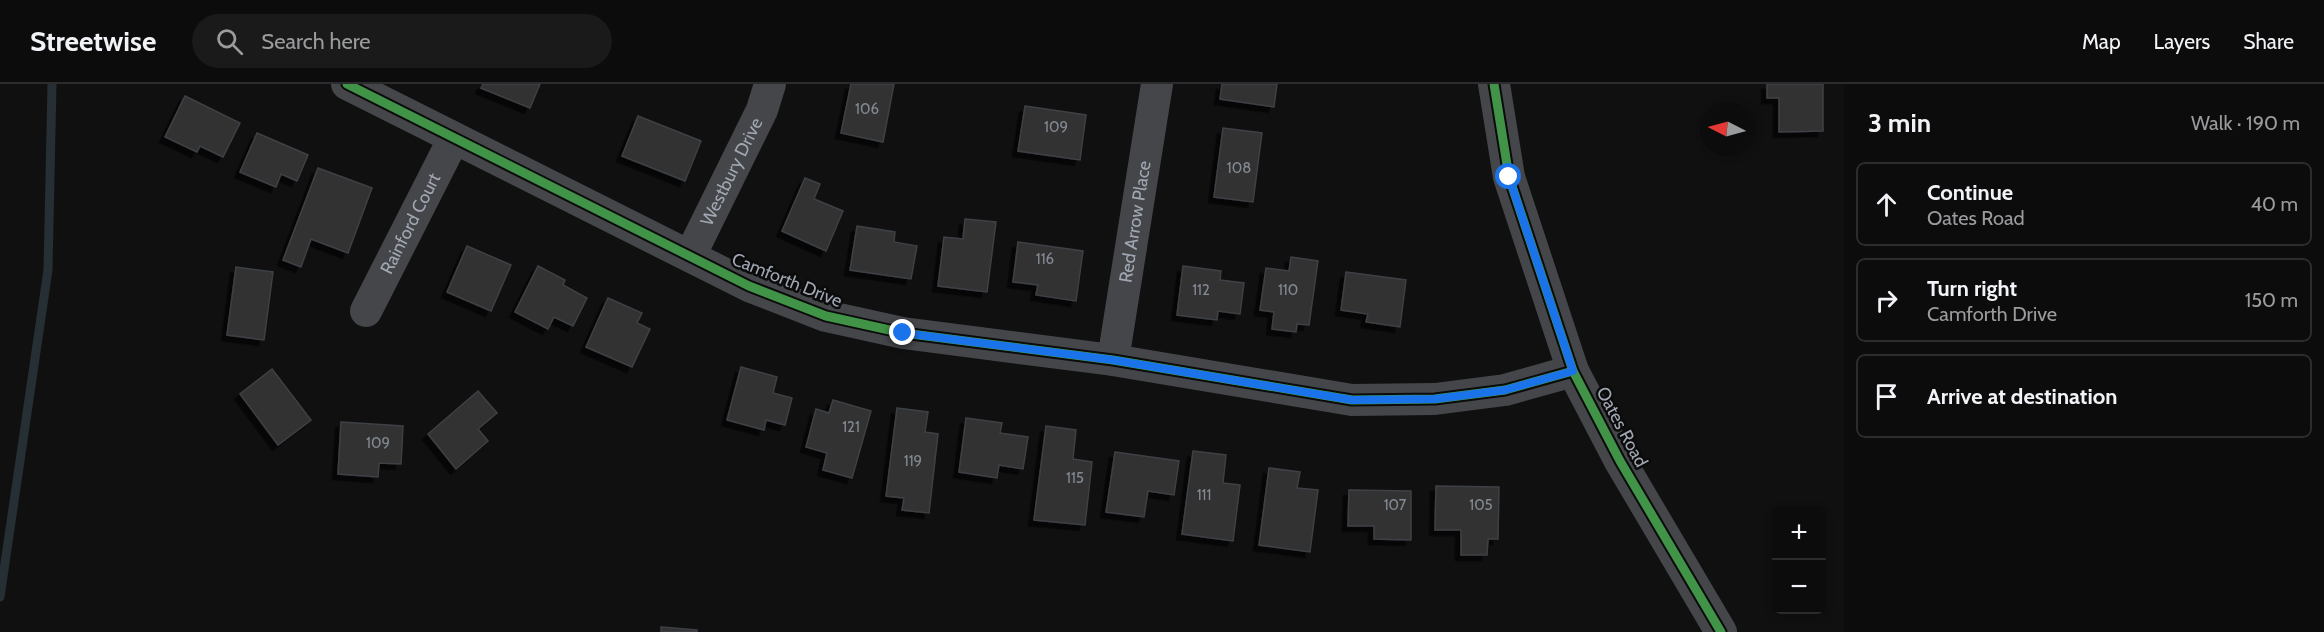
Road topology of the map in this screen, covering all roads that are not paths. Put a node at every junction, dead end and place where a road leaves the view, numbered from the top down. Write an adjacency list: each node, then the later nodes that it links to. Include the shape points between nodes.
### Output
1 (347, 84): 5 (street, Camforth Drive)
2 (770, 84): 6 (street, Westbury Drive, via 762,110)
3 (1157, 84): 8 (street, Red Arrow Place)
4 (1494, 84): 9 (street, Oates Road, via 1509,177)
5 (454, 138): 6 (street, Camforth Drive); 7 (street, Rainford Court)
6 (690, 256): 8 (street, Camforth Drive, via 748,286 826,316 903,333)
7 (366, 311)
8 (1113, 360): 9 (street, Camforth Drive, via 1352,400 1435,399 1505,390)
9 (1573, 371): 10 (street, Oates Road, via 1620,461)
10 (1721, 632)

